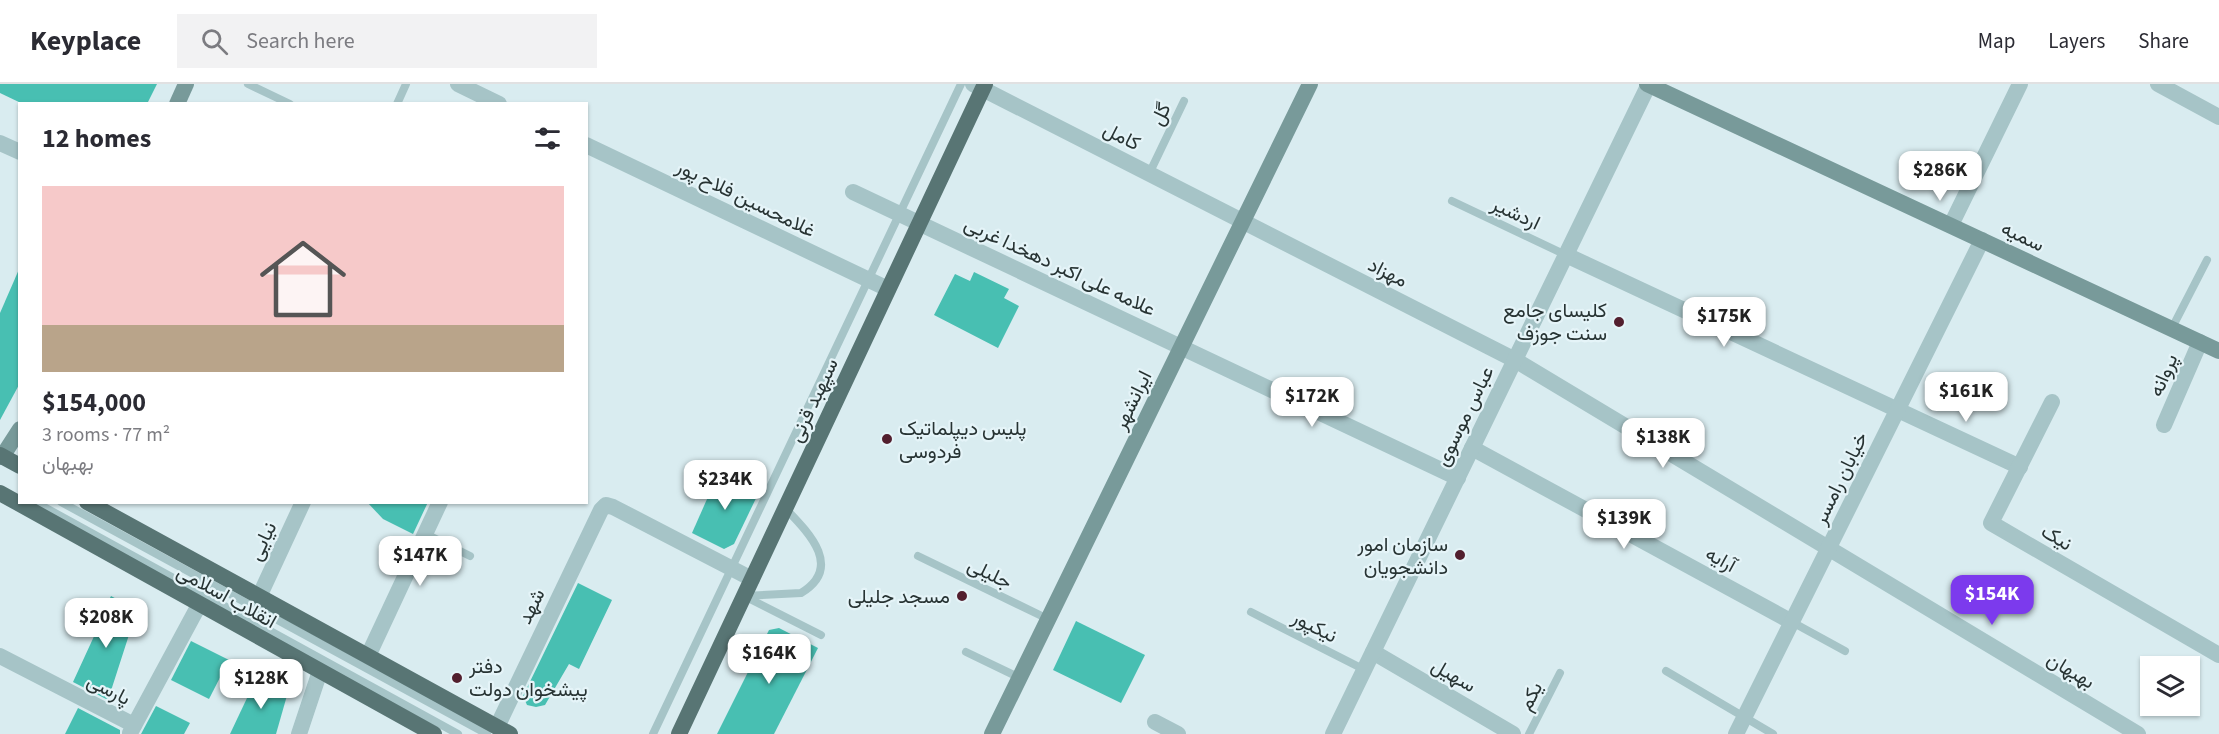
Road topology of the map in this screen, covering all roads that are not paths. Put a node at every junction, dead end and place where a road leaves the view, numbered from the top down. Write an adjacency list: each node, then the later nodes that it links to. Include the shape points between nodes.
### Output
1 (186, 84): 12 (main road)
2 (248, 84): 13 (lane)
3 (406, 84): 14 (lane)
4 (458, 84): 15 (street)
5 (961, 84): 23 (lane)
6 (1310, 84): 25 (main road, ایرانشهر)
7 (1648, 84): 26 (main road, سمیه); 28 (street, عباس موسوی)
8 (2020, 84): 26 (street)
9 (2158, 84): 16 (street)
10 (980, 86): 20 (street, کامل); 24 (main road, سپهبد قرنی)
11 (1184, 101): 20 (lane, گل)
12 (178, 102)
13 (286, 102)
14 (398, 102)
15 (492, 102)
16 (2219, 117)
17 (0, 142): 19 (street)
18 (588, 146): 30 (street, غلامحسین فلاح‌ پور)
19 (18, 151)
20 (1149, 174): 25 (street, کامل)
21 (853, 192): 23 (street, علامه علی اکبر دهخدا غربی)
22 (1452, 201): 28 (lane, اردشیر)
23 (900, 213): 24 (street, علامه علی اکبر دهخدا غربی); 30 (lane)
24 (920, 222): 31 (main road, سپهبد قرنی); 34 (street, علامه علی اکبر دهخدا غربی)
25 (1243, 222): 34 (main road, ایرانشهر); 36 (street, مهزاد)
26 (1951, 225): 27 (main road, سمیه)
27 (1982, 240): 32 (main road, سمیه); 38 (street, خیابان رامسر)
28 (1566, 255): 36 (street, عباس موسوی); 38 (street)
29 (2207, 260): 32 (lane)
30 (868, 280): 31 (street, غلامحسین فلاح‌ پور); 61 (lane)
31 (888, 289): 56 (main road, سپهبد قرنی)
32 (2172, 328): 33 (main road, سمیه)
33 (2200, 342): 35 (main road, سمیه); 39 (street, پروانه)
34 (1182, 347): 46 (street, علامه علی اکبر دهخدا غربی); 67 (main road, ایرانشهر)
35 (2219, 351)
36 (1515, 360): 41 (street, عباس موسوی); 58 (street, مهزاد)
37 (2052, 402): 44 (street, نیک)
38 (1897, 410): 44 (street); 58 (street, خیابان رامسر)
39 (2164, 425)
40 (18, 432): 42 (main road)
41 (1472, 448): 46 (street, عباس موسوی); 68 (street, آرایه)
42 (1, 458): 43 (main road); 45 (lane)
43 (18, 465)
44 (2020, 467): 73 (street, نیک, via 1991,523)
45 (18, 474)
46 (1458, 478): 72 (street, عباس موسوی)
47 (0, 491): 48 (lane); 49 (main road, انقلاب اسلامی)
48 (18, 494)
49 (18, 501)
50 (23, 504): 65 (main road, انقلاب اسلامی)
51 (40, 504): 87 (lane)
52 (65, 504): 84 (lane)
53 (91, 504): 64 (main road, انقلاب اسلامی)
54 (302, 504): 64 (street, نیایی)
55 (439, 504): 57 (street)
56 (785, 508): 62 (main road, سپهبد قرنی); 63 (lane, via 820,550 818,576 801,594)
57 (426, 534): 59 (lane); 74 (street)
58 (1828, 549): 68 (street, خیابان رامسر); 97 (street, بهبهان)
59 (470, 556)
60 (918, 556): 67 (lane, جلیلی)
61 (731, 567): 62 (street); 84 (street, شهد, via 606,505); 88 (lane)
62 (752, 579): 63 (main road, سپهبد قرنی)
63 (744, 596): 69 (lane); 89 (main road, سپهبد قرنی)
64 (259, 597): 74 (main road, انقلاب اسلامی)
65 (199, 605): 77 (main road, انقلاب اسلامی); 83 (street)
66 (1251, 612): 76 (lane, نیکپور)
67 (1048, 619): 80 (main road, ایرانشهر)
68 (1792, 622): 70 (lane); 81 (street, خیابان رامسر)
69 (821, 635)
70 (1845, 651)
71 (966, 652): 80 (lane)
72 (1373, 652): 76 (street, عباس موسوی); 93 (street, سهیل)
73 (2219, 655)
74 (368, 656): 84 (main road, انقلاب اسلامی)
75 (0, 657): 83 (street, پارسی)
76 (1365, 670): 92 (street, عباس موسوی)
77 (320, 671): 85 (street); 86 (main road, انقلاب اسلامی)
78 (1666, 671): 81 (lane)
79 (1560, 673): 94 (lane, یکم)
80 (1020, 678): 90 (main road, ایرانشهر)
81 (1745, 717): 95 (street, خیابان رامسر); 96 (lane)
82 (1155, 723): 91 (street)
83 (132, 730)
84 (498, 732)
85 (299, 734)
86 (434, 734)
87 (458, 734)
88 (653, 734)
89 (679, 734)
90 (992, 734)
91 (1178, 734)
92 (1334, 734)
93 (1513, 734)
94 (1529, 734)
95 (1736, 734)
96 (1773, 734)
97 (2138, 734)

